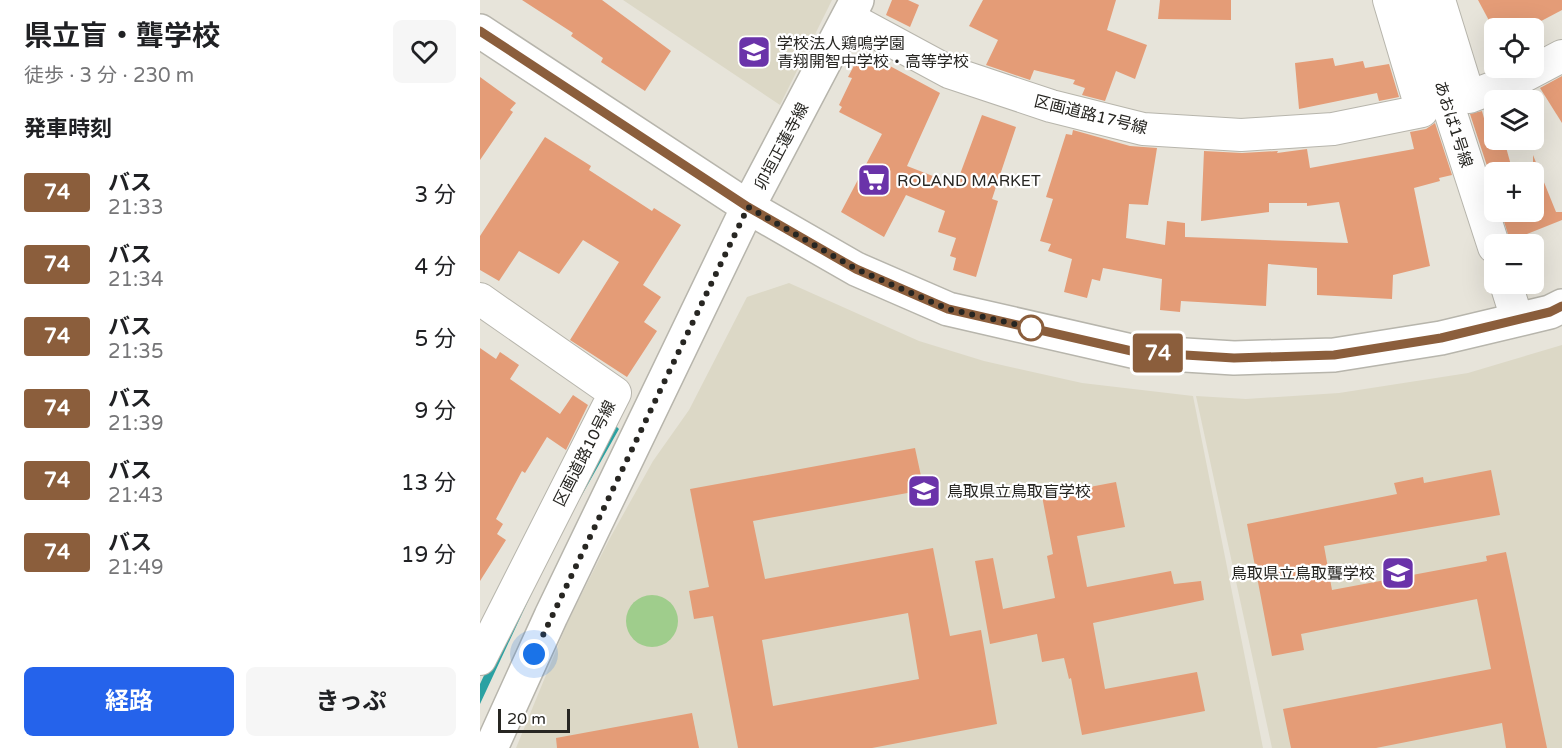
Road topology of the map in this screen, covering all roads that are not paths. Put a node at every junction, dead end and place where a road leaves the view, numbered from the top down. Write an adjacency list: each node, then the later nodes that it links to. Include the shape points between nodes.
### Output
1 (1389, 0): 4 (street, 区画道路17号線, via 1422,111 1322,130 1241,135 1143,129 1051,106 949,72)
2 (1414, 0): 8 (street, あおば1号線)
3 (1439, 0): 6 (street, via 1469,98)
4 (853, 9): 7 (main road, 卯垣正蓮寺線)
5 (480, 31): 7 (main road)
6 (1562, 56)
7 (748, 207): 12 (main road, via 856,269 948,309 1136,352 1234,358 1334,355 1441,338); 14 (main road, 卯垣正蓮寺線)
8 (1490, 234)
9 (1509, 294): 12 (street)
10 (480, 299): 13 (street, 区画道路10号線)
11 (1562, 306): 12 (main road)
12 (1517, 320)
13 (615, 393): 14 (street); 15 (street, 区画道路10号線)
14 (650, 414): 16 (main road, 卯垣正蓮寺線)
15 (480, 659)
16 (491, 748)

